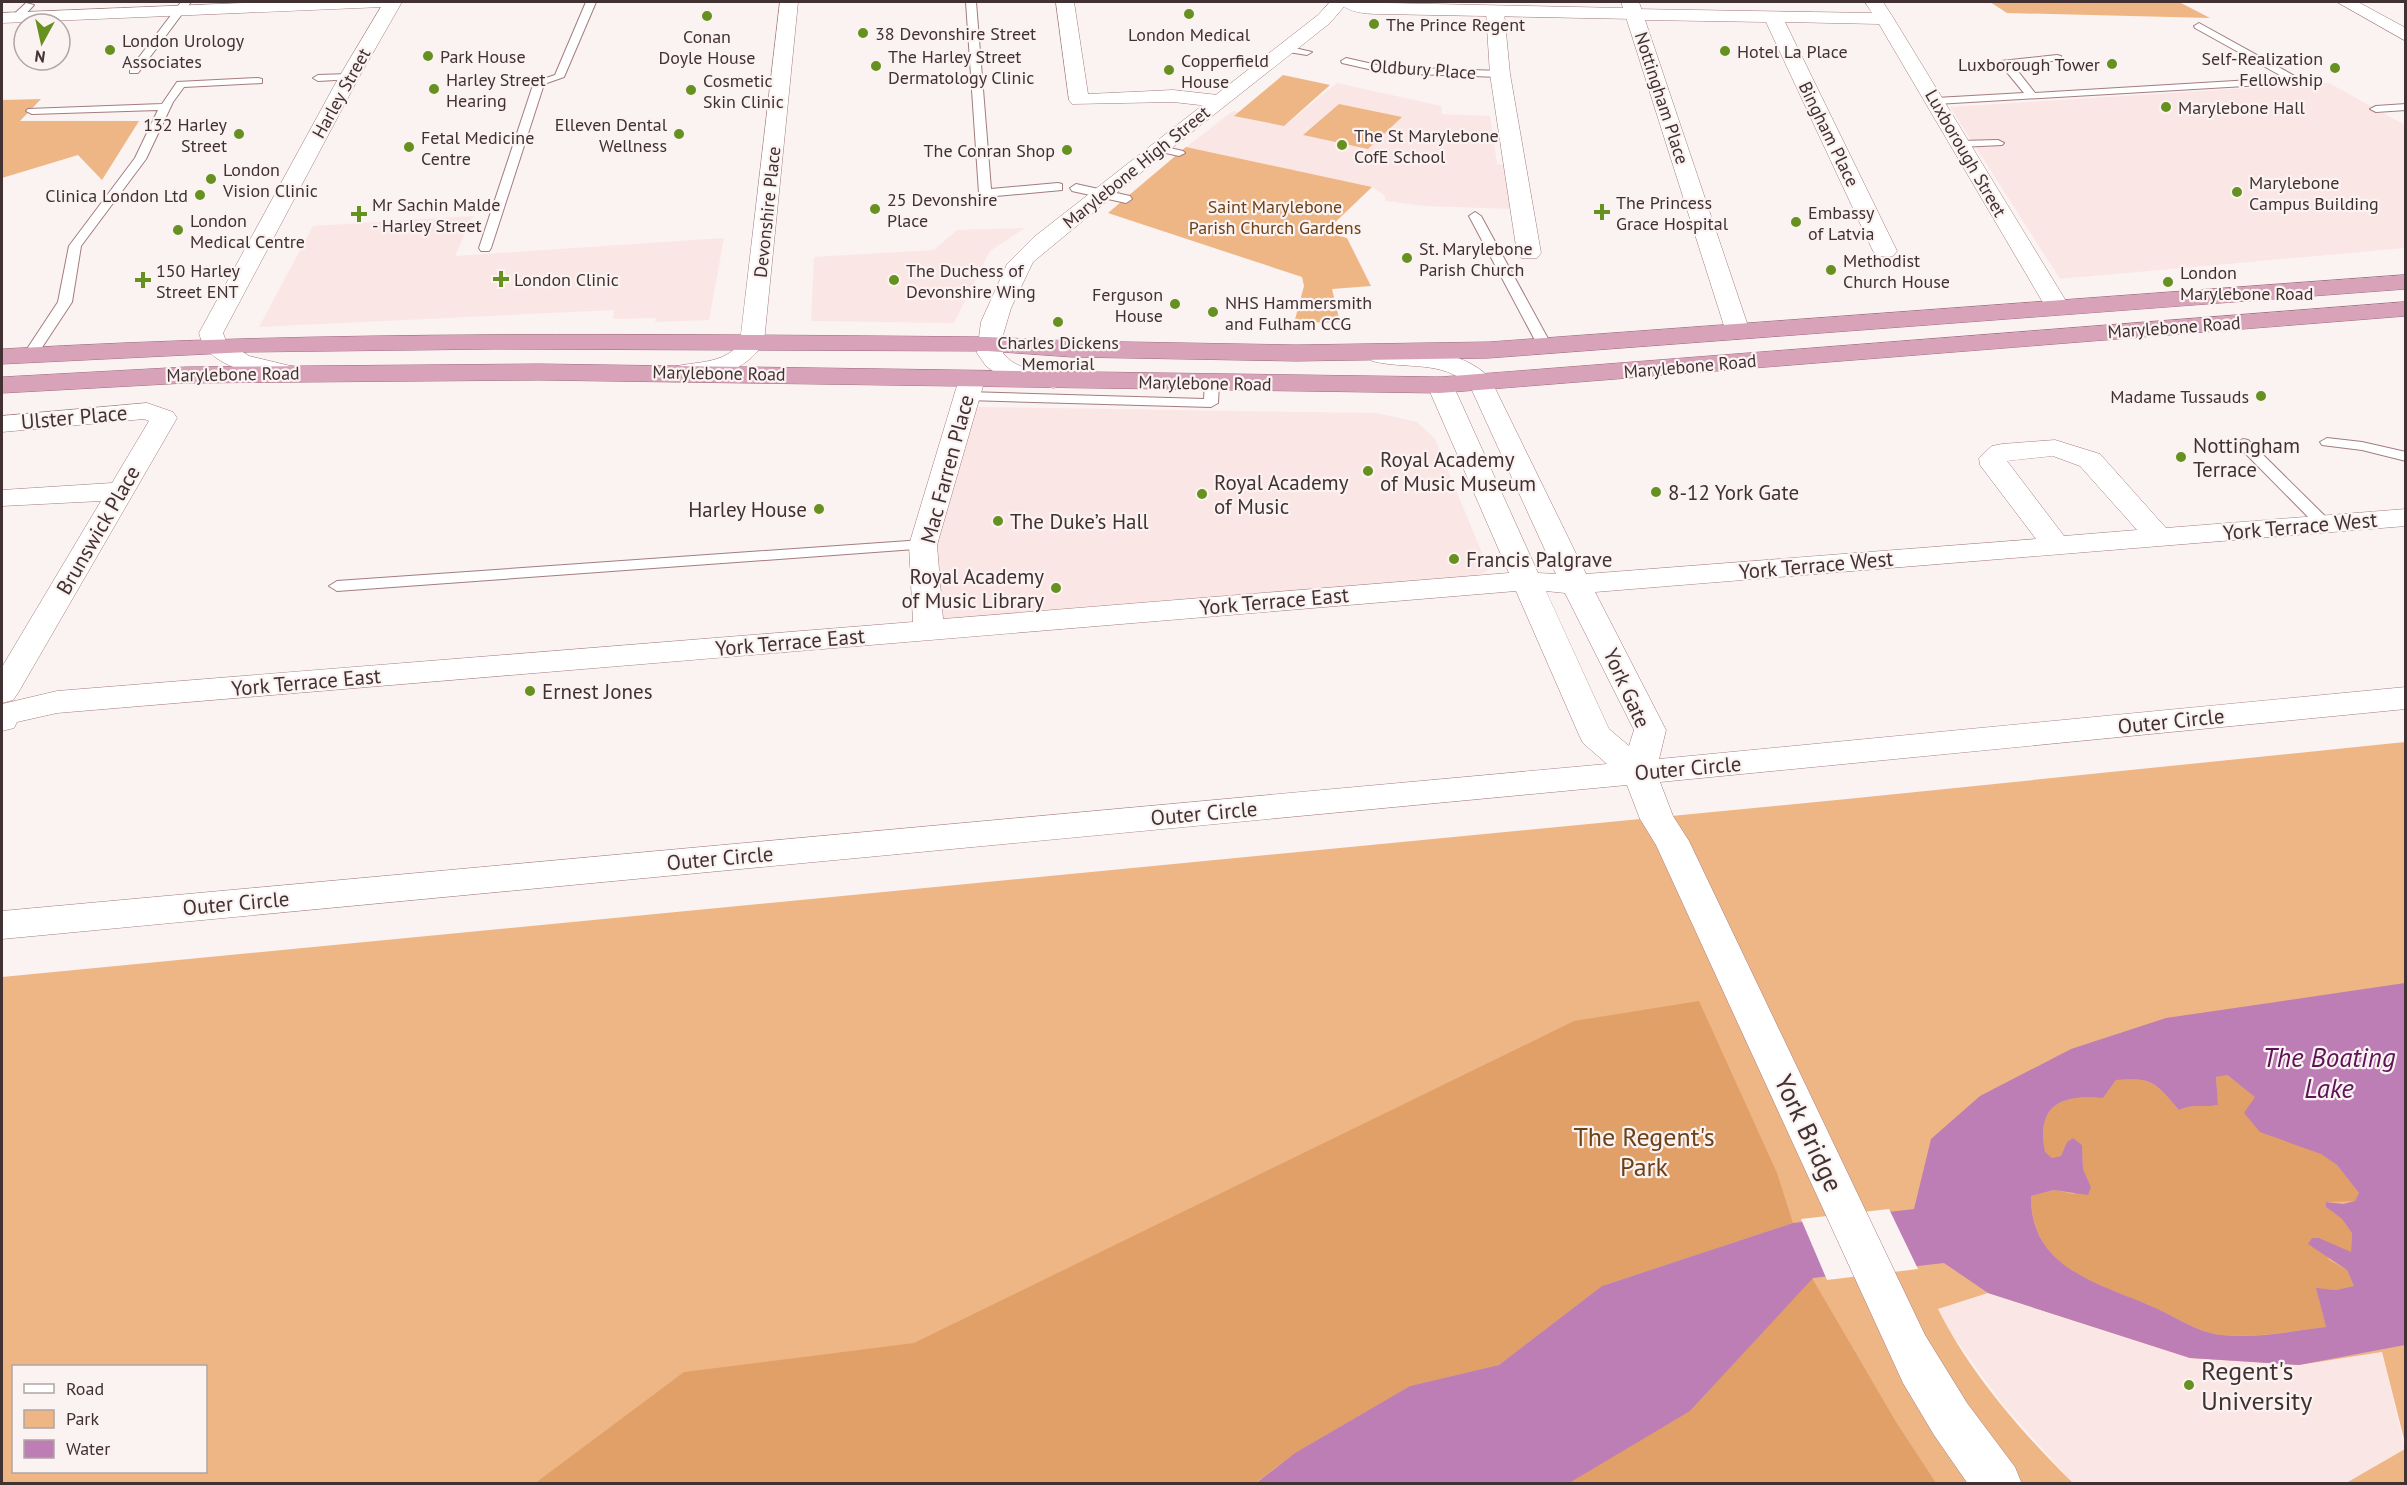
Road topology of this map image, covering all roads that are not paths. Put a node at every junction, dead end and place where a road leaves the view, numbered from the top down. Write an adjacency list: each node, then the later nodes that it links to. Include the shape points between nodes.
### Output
1 (382, 2): 11 (street)
2 (393, 2): 26 (street, Harley Street)
3 (591, 2): 44 (lane, via 558,77 539,82)
4 (789, 2): 51 (street, Devonshire Place)
5 (971, 2): 40 (lane, via 985,193)
6 (1065, 2): 30 (street, via 1079,100 1173,96)
7 (1339, 2): 17 (street, Marylebone High Street)
8 (2346, 2): 19 (street)
9 (29, 5): 16 (lane)
10 (1357, 5): 14 (street, Marylebone High Street); 17 (street, Marylebone High Street)
11 (183, 6): 16 (street); 24 (lane)
12 (1632, 8): 14 (street, Marylebone High Street); 15 (street, Marylebone High Street); 50 (street, Nottingham Place)
13 (1880, 10): 15 (street, Marylebone High Street); 31 (street, Luxborough Street)
14 (1495, 12): 25 (street, Oldbury Place)
15 (1773, 16): 45 (street, Bingham Place)
16 (9, 18)
17 (1324, 19): 20 (street, Marylebone High Street)
18 (2199, 26): 29 (lane, via 2297,80)
19 (2406, 36)
20 (1286, 49): 21 (lane); 30 (street, Marylebone High Street)
21 (1307, 52)
22 (2057, 58): 29 (lane, via 2005,63)
23 (1346, 61): 25 (lane, Oldbury Place, via 1386,70)
24 (134, 71)
25 (1500, 75): 46 (street, Oldbury Place)
26 (349, 77): 27 (lane); 53 (street, Harley Street, via 211,333)
27 (318, 78)
28 (258, 81): 32 (lane, via 181,84)
29 (2032, 96): 31 (lane)
30 (1218, 101): 38 (street, Marylebone High Street)
31 (1936, 101): 37 (street, Luxborough Street)
32 (165, 107): 35 (lane); 56 (lane, via 140,159 75,246 65,302)
33 (2406, 107): 34 (lane)
34 (2376, 109)
35 (32, 111)
36 (1998, 143): 37 (lane)
37 (1960, 144): 48 (street, Luxborough Street)
38 (1157, 148): 39 (lane); 42 (street, Marylebone High Street)
39 (1179, 153)
40 (1058, 187)
41 (1076, 188): 42 (lane)
42 (1114, 196): 52 (street, Marylebone High Street, via 1020,264)
43 (1475, 216): 54 (lane)
44 (485, 248)
45 (1885, 251)
46 (1529, 253)
47 (2406, 282): 48 (highway, Marylebone Road)
48 (2058, 306): 50 (highway, Marylebone Road)
49 (2406, 309): 63 (highway, Marylebone Road)
50 (1738, 332): 54 (highway, Marylebone Road)
51 (752, 342): 52 (highway, Marylebone Road); 53 (highway, Marylebone Road); 58 (street, via 734,361)
52 (987, 344): 55 (highway, Marylebone Road); 61 (street, via 1001,367 1023,376)
53 (214, 345): 56 (highway, Marylebone Road); 59 (street, via 241,362)
54 (1545, 346): 55 (highway, Marylebone Road, via 1477,351)
55 (1296, 352): 63 (street, York Gate, via 1429,359 1464,368)
56 (30, 355): 57 (highway, Marylebone Road)
57 (2, 357)
58 (682, 372): 59 (highway, Marylebone Road); 66 (highway, Marylebone Road)
59 (290, 373): 60 (highway, Marylebone Road)
60 (158, 376): 64 (highway, Marylebone Road); 67 (street, via 152,406)
61 (1054, 380): 62 (highway, Marylebone Road); 66 (highway, Marylebone Road)
62 (1212, 383): 65 (highway, Marylebone Road); 66 (lane, via 1211,403)
63 (1481, 383): 65 (highway, Marylebone Road); 80 (street, York Gate)
64 (2, 385)
65 (1440, 385): 79 (street, York Gate)
66 (969, 387): 77 (street, Mac Farren Place)
67 (147, 411): 68 (street, Ulster Place); 72 (street, Brunswick Place, via 164,418)
68 (2, 424)
69 (2327, 442): 71 (lane)
70 (2243, 443): 75 (lane)
71 (2406, 457)
72 (122, 491): 73 (street); 84 (street, Brunswick Place)
73 (2, 498)
74 (2406, 517): 75 (street, York Terrace West)
75 (2324, 524): 76 (street, York Terrace West)
76 (2159, 538): 78 (street, York Terrace West); 78 (street, via 2090,460 2055,448 2002,452 1993,458 1994,465)
77 (924, 545): 81 (lane); 82 (street, Mac Farren Place)
78 (2057, 546): 80 (street, York Terrace West)
79 (1526, 581): 80 (street, York Terrace East); 82 (street, York Terrace East); 85 (street, York Gate, via 1595,735)
80 (1576, 584): 85 (street, York Gate, via 1650,730)
81 (337, 586)
82 (929, 631): 84 (street, York Terrace East)
83 (2406, 698): 85 (street, Outer Circle)
84 (3, 705)
85 (1639, 773): 86 (street, Outer Circle); 87 (street, York Bridge, via 1657,819 1672,841 1892,1316 1932,1392 1963,1441)
86 (2, 925)
87 (1998, 1484)

